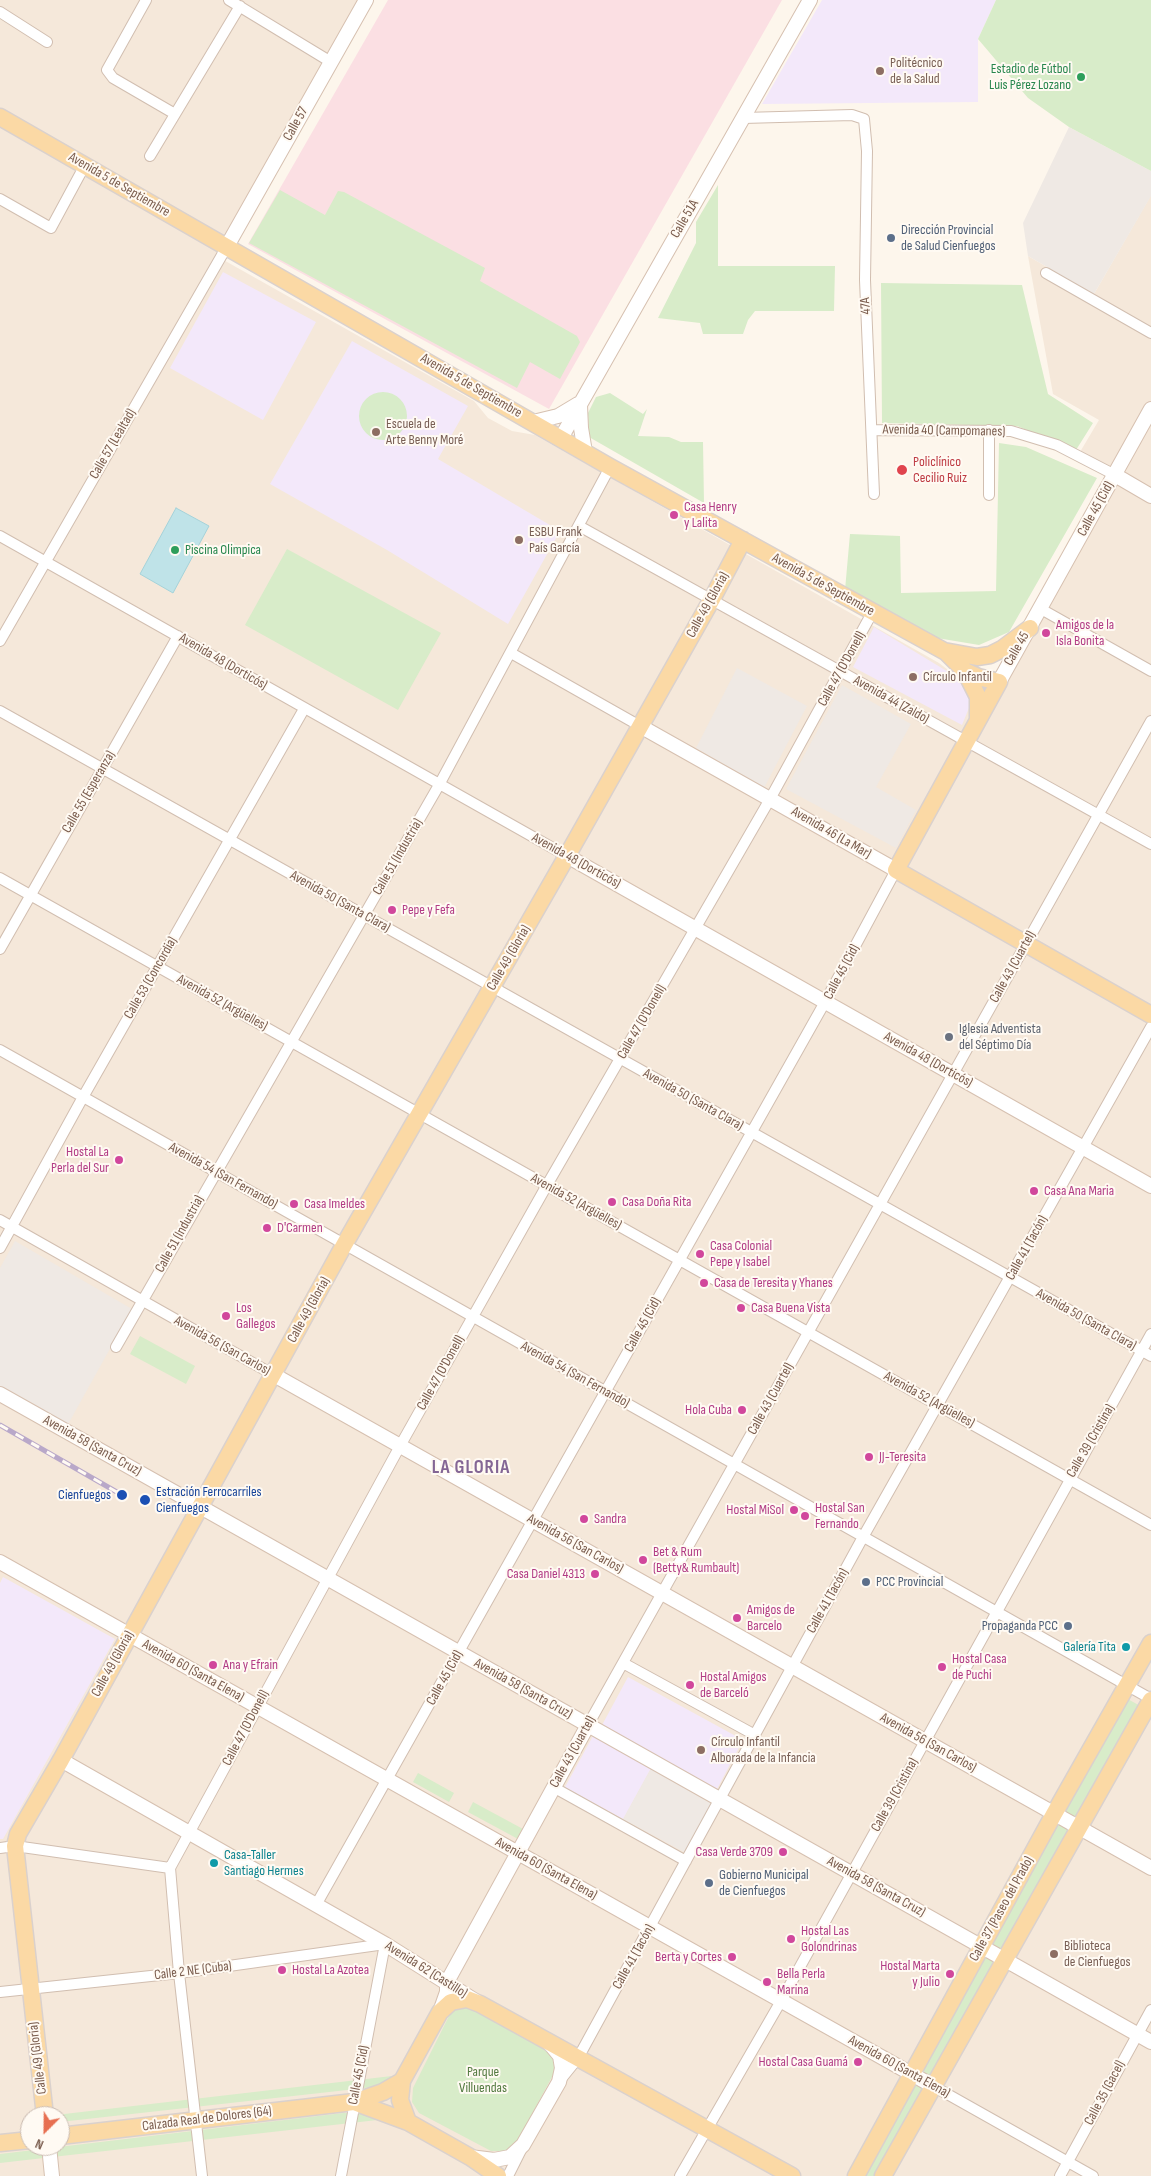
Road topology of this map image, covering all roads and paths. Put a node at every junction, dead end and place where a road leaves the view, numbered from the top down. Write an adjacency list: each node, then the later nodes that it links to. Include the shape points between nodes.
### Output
1 (146, 0): 9 (street, via 107,70 112,78)
2 (229, 0): 5 (street)
3 (366, 0): 8 (street, Calle 57)
4 (810, 0): 11 (street, Calle 51A)
5 (240, 6): 8 (street); 9 (street)
6 (0, 12): 7 (street)
7 (47, 42)
8 (331, 62): 15 (street, Calle 57)
9 (175, 114): 12 (street)
10 (0, 117): 13 (main road, Avenida 5 de Septiembre)
11 (743, 118): 18 (street, Calle 51A); 21 (street, 47A, via 852,115 864,119 867,151 865,280)
12 (150, 156)
13 (85, 165): 14 (street, via 51,228); 15 (main road, Avenida 5 de Septiembre)
14 (0, 199)
15 (226, 248): 20 (main road, Avenida 5 de Septiembre); 35 (street, Calle 57 (Lealtad))
16 (1046, 273): 17 (street)
17 (1151, 333)
18 (580, 402): 20 (street, via 558,416); 23 (street, Calle 51A); 24 (street, via 580,428)
19 (1151, 409): 26 (street, Calle 45 (Cid))
20 (533, 422): 23 (main road, Avenida 5 de Septiembre)
21 (872, 430): 22 (street, Avenida 40 (Campomanes)); 27 (street, 47A)
22 (989, 430): 26 (street, Avenida 40 (Campomanes), via 1011,432 1057,445); 28 (street)
23 (561, 438): 24 (main road, Avenida 5 de Septiembre)
24 (585, 452): 25 (main road, Avenida 5 de Septiembre)
25 (610, 467): 30 (street, Calle 51 (Industria)); 31 (main road, Avenida 5 de Septiembre)
26 (1114, 475): 29 (street, Avenida 40 (Campomanes)); 38 (street, Calle 45 (Cid))
27 (874, 494)
28 (989, 495)
29 (1151, 496)
30 (579, 526): 37 (street, Avenida 44 (Zaldo)); 43 (street, Calle 51 (Industria))
31 (716, 526): 33 (main road, Avenida 5 de Septiembre); 36 (main road, via 726,546)
32 (0, 536): 35 (street, Avenida 48 (Dorticós))
33 (743, 540): 34 (main road, Avenida 5 de Septiembre); 36 (main road, Calle 49 (Gloria))
34 (769, 555): 36 (main road, via 744,559); 39 (main road, Avenida 5 de Septiembre)
35 (45, 561): 41 (street, Avenida 48 (Dorticós)); 42 (street, Calle 57 (Lealtad))
36 (727, 571): 37 (main road, Calle 49 (Gloria))
37 (712, 599): 46 (street, Avenida 44 (Zaldo)); 52 (main road, Calle 49 (Gloria))
38 (1041, 609): 40 (street, Calle 45); 45 (street)
39 (872, 613): 44 (main road, Avenida 5 de Septiembre); 46 (street, Calle 47 (O'Donell))
40 (1030, 628): 44 (main road, via 1002,649); 47 (street, Calle 45)
41 (178, 636): 48 (street, Avenida 48 (Dorticós)); 54 (street, Calle 55 (Esperanza))
42 (0, 641)
43 (511, 653): 52 (street, Avenida 46 (La Mar)); 55 (street, Calle 51 (Industria))
44 (968, 663): 47 (main road, Avenida 5 de Septiembre, via 978,677); 50 (main road, via 978,697)
45 (1151, 671)
46 (841, 672): 53 (street, Avenida 44 (Zaldo)); 56 (street, Calle 47 (O'Donell))
47 (999, 682): 50 (main road, Calle 45)
48 (304, 709): 55 (street, Avenida 48 (Dorticós)); 58 (street, Calle 53 (Concordia))
49 (0, 711): 54 (street, Avenida 50 (Santa Clara))
50 (978, 718): 53 (main road, Calle 45)
51 (1151, 721): 57 (street, Calle 43 (Cuartel))
52 (640, 726): 56 (street, Avenida 46 (La Mar)); 60 (main road, Calle 49 (Gloria))
53 (966, 742): 57 (street, Avenida 44 (Zaldo)); 61 (main road, Calle 45 (Cid))
54 (102, 768): 58 (street, Avenida 50 (Santa Clara)); 63 (street, Calle 55 (Esperanza))
55 (439, 784): 60 (street, Avenida 48 (Dorticós)); 64 (street, Calle 51 (Industria))
56 (770, 799): 61 (street, Avenida 46 (La Mar)); 65 (street, Calle 47 (O'Donell))
57 (1098, 815): 59 (street, Avenida 44 (Zaldo)); 66 (street, Calle 43 (Cuartel))
58 (230, 840): 64 (street, Avenida 50 (Santa Clara)); 68 (street, Calle 53 (Concordia))
59 (1151, 844)
60 (567, 856): 65 (street, Avenida 48 (Dorticós)); 69 (main road, Calle 49 (Gloria))
61 (896, 870): 66 (main road, Avenida 46 (La Mar)); 70 (street, Calle 45 (Cid))
62 (0, 878): 63 (street, Avenida 52 (Argüelles))
63 (30, 895): 67 (street, Calle 55 (Esperanza)); 68 (street, Avenida 52 (Argüelles))
64 (364, 916): 69 (street, Avenida 50 (Santa Clara)); 73 (street, Calle 51 (Industria))
65 (695, 928): 70 (street, Avenida 48 (Dorticós)); 75 (street, Calle 47 (O'Donell))
66 (1026, 944): 71 (main road, Avenida 46 (La Mar)); 76 (street, Calle 43 (Cuartel))
67 (0, 948)
68 (157, 966): 73 (street, Avenida 52 (Argüelles)); 77 (street, Calle 53 (Concordia))
69 (492, 988): 75 (street, Avenida 50 (Santa Clara)); 78 (main road, Calle 49 (Gloria))
70 (825, 1002): 76 (street, Avenida 48 (Dorticós)); 79 (street, Calle 45 (Cid))
71 (1151, 1015)
72 (1151, 1027): 80 (street, Calle 41 (Tacón))
73 (292, 1042): 78 (street, Avenida 52 (Argüelles)); 81 (street, Calle 51 (Industria))
74 (0, 1050): 77 (street, Avenida 54 (San Fernando))
75 (621, 1060): 79 (street, Avenida 50 (Santa Clara)); 82 (street, Calle 47 (O'Donell))
76 (953, 1074): 80 (street, Avenida 48 (Dorticós)); 84 (street, Calle 43 (Cuartel))
77 (83, 1097): 81 (street, Avenida 54 (San Fernando)); 86 (street, Calle 53 (Concordia))
78 (419, 1114): 82 (street, Avenida 52 (Argüelles)); 87 (main road, Calle 49 (Gloria))
79 (752, 1133): 84 (street, Avenida 50 (Santa Clara)); 89 (street, Calle 45 (Cid))
80 (1082, 1147): 83 (street, Avenida 48 (Dorticós)); 90 (street, Calle 41 (Tacón))
81 (215, 1172): 87 (street, Avenida 54 (San Fernando)); 91 (street, Calle 51 (Industria))
82 (547, 1185): 89 (street, Avenida 52 (Argüelles)); 92 (street, Calle 47 (O'Donell))
83 (1151, 1186)
84 (880, 1205): 90 (street, Avenida 50 (Santa Clara)); 93 (street, Calle 43 (Cuartel))
85 (0, 1220): 86 (street, Avenida 56 (San Carlos))
86 (12, 1227): 88 (street, Calle 53 (Concordia)); 91 (street, Avenida 56 (San Carlos))
87 (344, 1244): 92 (street, Avenida 54 (San Fernando)); 98 (main road, Calle 49 (Gloria))
88 (0, 1248)
89 (680, 1260): 93 (street, Avenida 52 (Argüelles)); 99 (street, Calle 45 (Cid))
90 (1011, 1278): 96 (street, Avenida 50 (Santa Clara)); 101 (street, Calle 41 (Tacón))
91 (142, 1300): 95 (street, Calle 51 (Industria)); 98 (street, Avenida 56 (San Carlos))
92 (472, 1317): 99 (street, Avenida 54 (San Fernando)); 102 (street, Calle 47 (O'Donell))
93 (808, 1332): 101 (street, Avenida 52 (Argüelles)); 103 (street, Calle 43 (Cuartel))
94 (1151, 1334): 96 (street, Calle 39 (Cristina))
95 (116, 1347)
96 (1142, 1351): 97 (street, Avenida 50 (Santa Clara)); 104 (street, Calle 39 (Cristina))
97 (1151, 1356)
98 (274, 1374): 102 (street, Avenida 56 (San Carlos)); 105 (main road, Calle 49 (Gloria))
99 (606, 1392): 103 (street, Avenida 54 (San Fernando)); 106 (street, Calle 45 (Cid))
100 (0, 1394): 105 (street, Avenida 58 (Santa Cruz))
101 (938, 1405): 104 (street, Avenida 52 (Argüelles)); 108 (street, Calle 41 (Tacón))
102 (400, 1446): 106 (street, Avenida 56 (San Carlos)); 110 (street, Calle 47 (O'Donell))
103 (734, 1464): 108 (street, Avenida 54 (San Fernando)); 111 (street, Calle 43 (Cuartel))
104 (1069, 1479): 107 (street, Avenida 52 (Argüelles)); 112 (street, Calle 39 (Cristina))
105 (200, 1507): 110 (street, Avenida 58 (Santa Cruz)); 113 (main road, Calle 49 (Gloria))
106 (533, 1521): 111 (street, Avenida 56 (San Carlos)); 115 (street, Calle 45 (Cid))
107 (1151, 1525)
108 (863, 1537): 112 (street, Avenida 54 (San Fernando)); 117 (street, Calle 41 (Tacón))
109 (0, 1562): 113 (street, Avenida 60 (Santa Elena))
110 (327, 1578): 115 (street, Avenida 58 (Santa Cruz)); 120 (street, Calle 47 (O'Donell))
111 (662, 1593): 116 (street, Calle 43 (Cuartel)); 117 (street, Avenida 56 (San Carlos))
112 (995, 1612): 118 (street, Avenida 54 (San Fernando)); 123 (street, Calle 39 (Cristina))
113 (129, 1635): 120 (street, Avenida 60 (Santa Elena)); 124 (main road, Calle 49 (Gloria))
114 (1151, 1644): 118 (main road, Calle 37 (Paseo del Prado))
115 (459, 1652): 121 (street, Avenida 58 (Santa Cruz)); 125 (street, Calle 45 (Cid))
116 (623, 1663): 121 (street, Calle 43 (Cuartel)); 122 (street)
117 (792, 1667): 122 (street, Calle 41 (Tacón)); 123 (street, Avenida 56 (San Carlos))
118 (1126, 1686): 119 (street, Avenida 54 (San Fernando)); 128 (main road, Calle 37 (Paseo del Prado))
119 (1151, 1700): 129 (main road, Calle 37 (Paseo del Prado))
120 (257, 1707): 125 (street, Avenida 60 (Santa Elena)); 130 (street, Calle 47 (O'Donell))
121 (588, 1725): 126 (street, Calle 43 (Cuartel)); 127 (street, Avenida 58 (Santa Cruz))
122 (755, 1735): 127 (street, Calle 41 (Tacón))
123 (925, 1742): 128 (street, Avenida 56 (San Carlos)); 136 (street, Calle 39 (Cristina))
124 (61, 1760): 130 (street, Avenida 62 (Castillo)); 131 (main road, Calle 49 (Gloria))
125 (387, 1780): 132 (street, Avenida 60 (Santa Elena)); 137 (street, Calle 45 (Cid))
126 (553, 1788): 132 (street, Calle 43 (Cuartel)); 133 (street)
127 (719, 1799): 133 (street, Calle 41 (Tacón)); 136 (street, Avenida 58 (Santa Cruz))
128 (1054, 1814): 129 (street, Avenida 56 (San Carlos)); 140 (main road, Calle 37 (Paseo del Prado))
129 (1078, 1828): 135 (street, Avenida 56 (San Carlos)); 141 (main road, Calle 37 (Paseo del Prado))
130 (189, 1833): 134 (street, Calle 47 (O'Donell)); 137 (street, Avenida 62 (Castillo))
131 (8, 1847): 134 (street); 144 (main road, Calle 49 (Gloria))
132 (517, 1853): 138 (street, Avenida 60 (Santa Elena)); 143 (street, Calle 43 (Cuartel))
133 (686, 1861): 138 (street, Calle 41 (Tacón))
134 (170, 1868): 142 (street)
135 (1151, 1868)
136 (851, 1873): 140 (street, Avenida 58 (Santa Cruz)); 146 (street, Calle 39 (Cristina))
137 (316, 1905): 139 (street, Avenida 62 (Castillo))
138 (650, 1928): 146 (street, Avenida 60 (Santa Elena)); 153 (street, Calle 41 (Tacón))
139 (385, 1944): 142 (street, Calle 2 NE (Cuba)); 143 (street, Avenida 62 (Castillo)); 158 (street, Calle 45 (Cid))
140 (981, 1946): 141 (street, Avenida 58 (Santa Cruz)); 154 (main road, Calle 37 (Paseo del Prado))
141 (1004, 1959): 150 (street, Avenida 58 (Santa Cruz)); 157 (main road, Calle 37 (Paseo del Prado))
142 (179, 1973): 144 (street, Calle 2 NE (Cuba)); 160 (street)
143 (447, 1982): 147 (street, Avenida 62 (Castillo)); 149 (street, Calle 43 (Cuartel))
144 (30, 1989): 145 (street, Calle 2 NE (Cuba)); 159 (main road, Calle 49 (Gloria))
145 (0, 1992)
146 (780, 2001): 154 (street, Avenida 60 (Santa Elena)); 162 (street, Calle 39 (Cristina))
147 (480, 2004): 149 (main road, via 467,1999 451,2002); 152 (main road, Avenida 62 (Castillo))
148 (1151, 2010): 150 (street, Calle 35 (Gacel))
149 (440, 2012): 155 (main road, Calle 43 (Cuartel))
150 (1137, 2034): 151 (street, Avenida 58 (Santa Cruz)); 169 (street, Calle 35 (Gacel))
151 (1151, 2042)
152 (550, 2043): 153 (main road, Avenida 62 (Castillo)); 156 (street, via 560,2056)
153 (578, 2058): 156 (street, Calle 41 (Tacón)); 162 (main road, Avenida 62 (Castillo))
154 (911, 2074): 157 (street, Avenida 60 (Santa Elena)); 177 (main road, Calle 37 (Paseo del Prado))
155 (402, 2081): 158 (main road, Calzada Real de Dolores (64)); 161 (main road, via 400,2100)
156 (559, 2082): 166 (street, Calle 41 (Tacón))
157 (934, 2086): 169 (street, Avenida 60 (Santa Elena)); 178 (main road, Calle 37 (Paseo del Prado))
158 (354, 2102): 160 (main road, Calzada Real de Dolores (64)); 161 (main road, Calzada Real de Dolores (64)); 172 (street, Calle 45 (Cid))
159 (45, 2106)
160 (195, 2121): 163 (main road, Calzada Real de Dolores (64)); 171 (street)
161 (408, 2122): 168 (main road)
162 (707, 2128): 175 (street, Calle 39 (Cristina)); 176 (main road, Avenida 62 (Castillo))
163 (70, 2135)
164 (20, 2141): 165 (main road)
165 (0, 2143)
166 (523, 2145): 168 (street, via 510,2157 494,2160); 174 (street, Calle 41 (Tacón))
167 (50, 2156): 170 (street)
168 (470, 2157): 173 (main road)
169 (1068, 2162): 179 (street, Calle 35 (Gacel)); 180 (street, Avenida 60 (Santa Elena))
170 (52, 2176)
171 (202, 2176)
172 (341, 2176)
173 (498, 2176)
174 (508, 2176)
175 (680, 2176)
176 (792, 2176)
177 (856, 2176)
178 (883, 2176)
179 (1060, 2176)
180 (1093, 2176)

